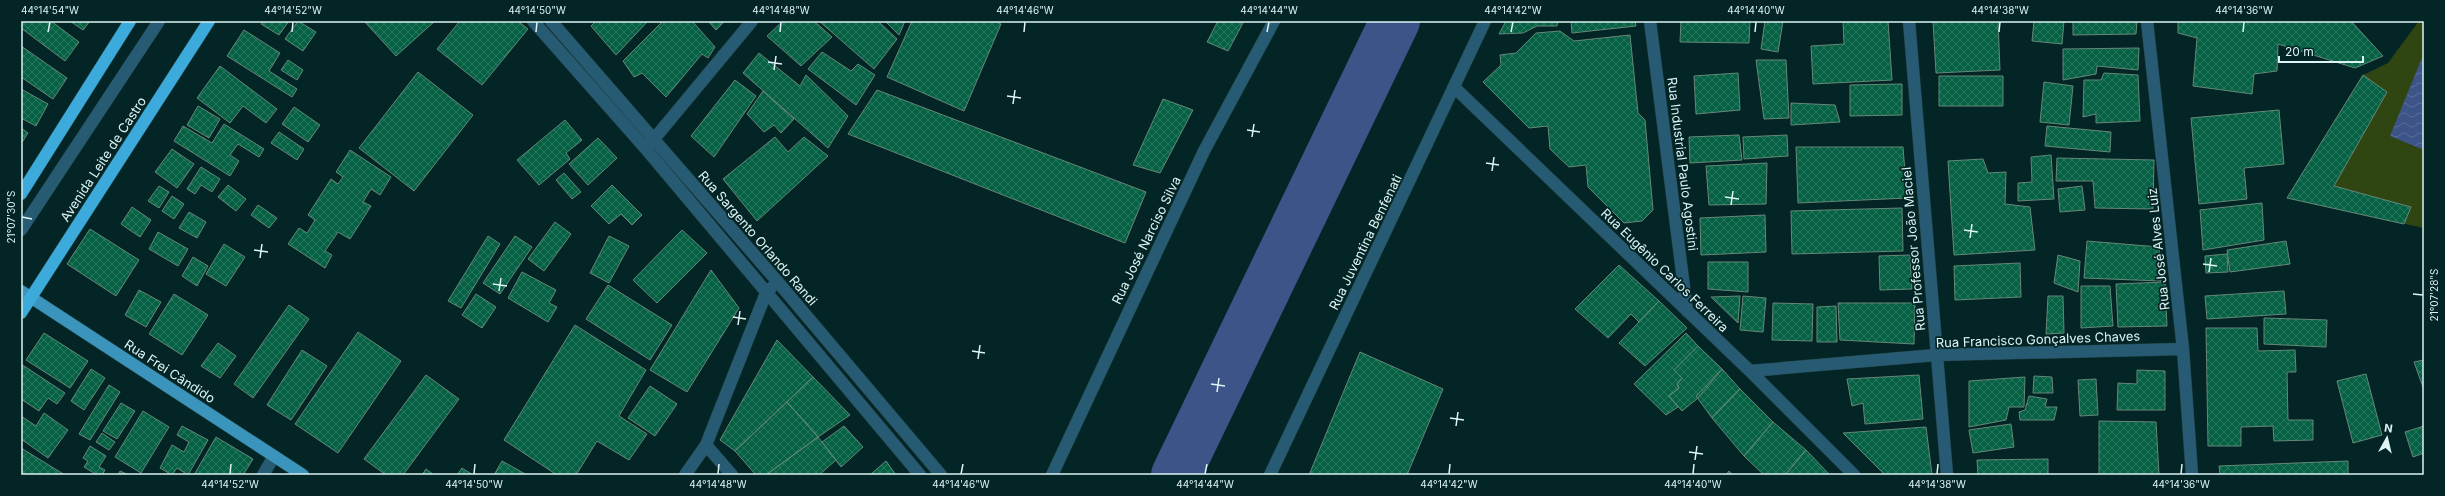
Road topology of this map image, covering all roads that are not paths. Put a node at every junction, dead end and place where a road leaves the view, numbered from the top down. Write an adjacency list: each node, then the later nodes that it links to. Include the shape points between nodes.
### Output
1 (130, 21): 15 (highway)
2 (159, 21): 16 (street)
3 (208, 21): 19 (highway, Avenida Leite de Castro)
4 (533, 21): 14 (street, Rua Sargento Orlando Randi)
5 (551, 21): 13 (street, Rua Sargento Orlando Randi)
6 (752, 21): 13 (street)
7 (1274, 21): 33 (street, Rua José Narciso Silva, via 1204,150)
8 (1485, 21): 12 (street, Rua Juventina Benfenati)
9 (1650, 21): 20 (street, Rua Industrial Paulo Agostini)
10 (1909, 21): 23 (street, Rua Professor João Maciel)
11 (2147, 21): 22 (street, Rua José Alves Luiz)
12 (1455, 88): 20 (street, Rua Eugênio Carlos Ferreira); 34 (street, Rua Juventina Benfenati)
13 (653, 138): 14 (street); 17 (street, Rua Sargento Orlando Randi)
14 (646, 149): 18 (street, Rua Sargento Orlando Randi)
15 (21, 194)
16 (21, 230)
17 (777, 281): 18 (street); 32 (street, Rua Sargento Orlando Randi)
18 (766, 293): 25 (street); 31 (street, Rua Sargento Orlando Randi)
19 (26, 294): 21 (highway, Avenida Leite de Castro); 26 (main road, Rua Frei Cândido)
20 (1687, 311): 24 (street, Rua Eugênio Carlos Ferreira)
21 (21, 313)
22 (2183, 349): 23 (street, Rua Francisco Gonçalves Chaves); 37 (street, Rua José Alves Luiz)
23 (1936, 355): 24 (street, Rua Francisco Gonçalves Chaves); 36 (street, Rua Professor João Maciel)
24 (1750, 371): 35 (street, Rua Eugênio Carlos Ferreira)
25 (706, 445): 29 (street); 30 (street)
26 (274, 456): 27 (street); 28 (main road, Rua Frei Cândido)
27 (263, 475)
28 (303, 475)
29 (685, 475)
30 (732, 475)
31 (920, 475)
32 (940, 475)
33 (1052, 475)
34 (1270, 475)
35 (1854, 475)
36 (1947, 475)
37 (2192, 475)

